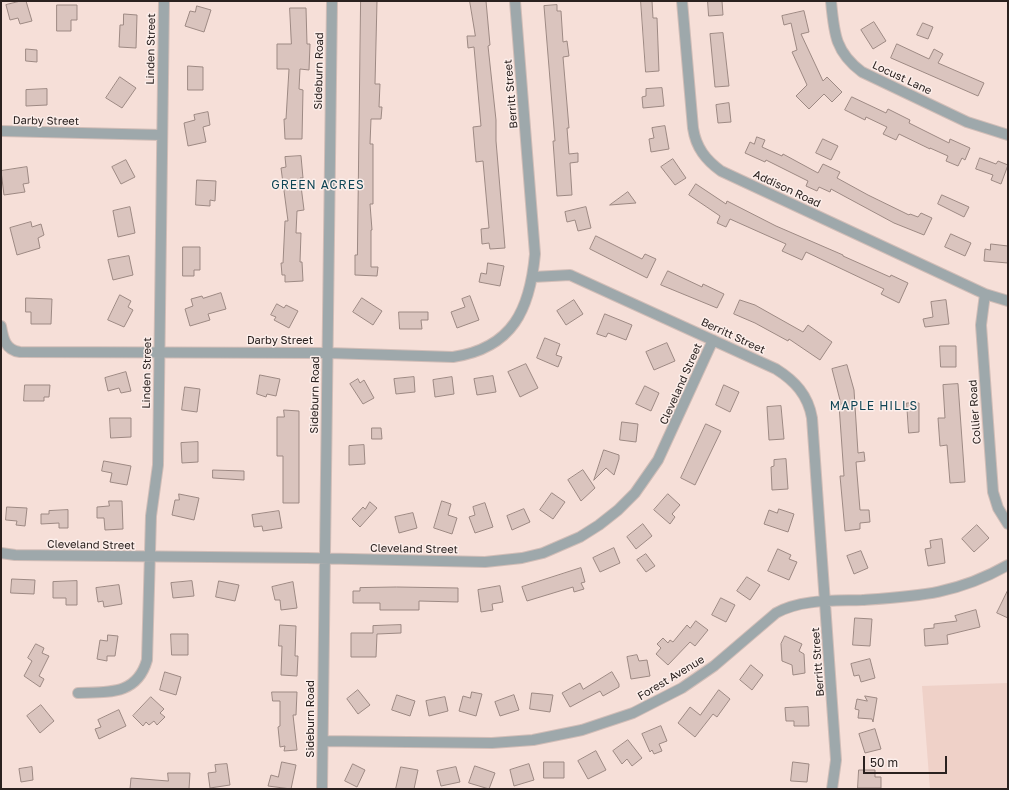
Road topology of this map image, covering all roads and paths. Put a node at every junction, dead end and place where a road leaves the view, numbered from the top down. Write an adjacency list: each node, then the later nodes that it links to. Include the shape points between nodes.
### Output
1 (164, 1): 7 (street, Linden Street)
2 (332, 1): 15 (street, Sideburn Road)
3 (515, 1): 9 (street, Berritt Street, via 536,254)
4 (682, 1): 10 (street, Addison Road, via 692,128 698,147 711,164 721,171)
5 (831, 1): 8 (street, Locust Lane, via 837,43 851,64 862,72 967,122)
6 (1, 132): 7 (street, Darby Street)
7 (162, 135): 14 (street, Linden Street)
8 (1008, 135)
9 (533, 277): 13 (street, Berritt Street, via 570,275); 15 (street, Darby Street, via 527,302 517,321 500,339 481,350 453,357)
10 (985, 294): 11 (street, Addison Road); 16 (street, Collier Road, via 980,325 993,492 998,508)
11 (1008, 301)
12 (1, 326): 14 (street, Darby Street, via 5,342 11,350 16,351)
13 (713, 340): 19 (street, Cleveland Street, via 670,436 647,476 618,510 580,537 543,553 501,562); 21 (street, Berritt Street, via 787,376 795,382 808,401 812,418)
14 (159, 353): 15 (street, Darby Street); 18 (street, Linden Street, via 158,465 151,516)
15 (328, 353): 19 (street, Sideburn Road)
16 (1008, 524)
17 (1, 554): 18 (street, Cleveland Street)
18 (149, 558): 19 (street, Cleveland Street); 22 (street, Linden Street, via 147,660 144,669 139,678 123,689 112,692)
19 (325, 560): 23 (street, Sideburn Road)
20 (1008, 565): 21 (street, Forest Avenue, via 972,583 940,593)
21 (826, 602): 23 (street, Forest Avenue, via 785,608 714,666 682,688 633,713 582,730 533,740 492,744); 25 (street, Berritt Street, via 836,760)
22 (78, 693)
23 (323, 742): 24 (street, Sideburn Road)
24 (322, 789)
25 (832, 789)

